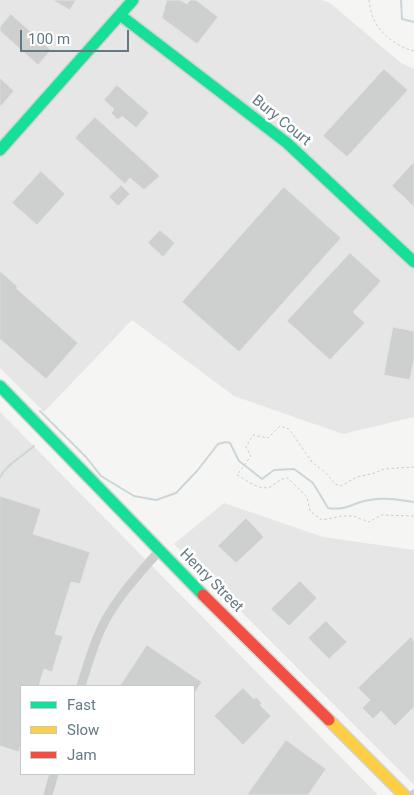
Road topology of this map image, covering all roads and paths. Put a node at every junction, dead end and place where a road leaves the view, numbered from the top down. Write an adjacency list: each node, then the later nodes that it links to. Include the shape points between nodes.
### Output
1 (133, 0): 3 (street)
2 (369, 0): 4 (path, via 374,20 387,37)
3 (120, 15): 5 (street); 6 (street, Bury Court, via 288,143)
4 (414, 51)
5 (0, 150)
6 (414, 262)
7 (0, 386): 10 (street, Henry Street)
8 (414, 467): 9 (path, via 384,469 341,486 312,462 289,429 280,426 268,438 253,435 246,447 251,456 237,475 262,488 288,478 307,497 310,511 322,520 353,516 369,522 381,515)
9 (414, 516)
10 (159, 551): 11 (street, via 107,617); 14 (street, Henry Street)
11 (81, 685)
12 (54, 775): 13 (street)
13 (48, 795)
14 (404, 795)

